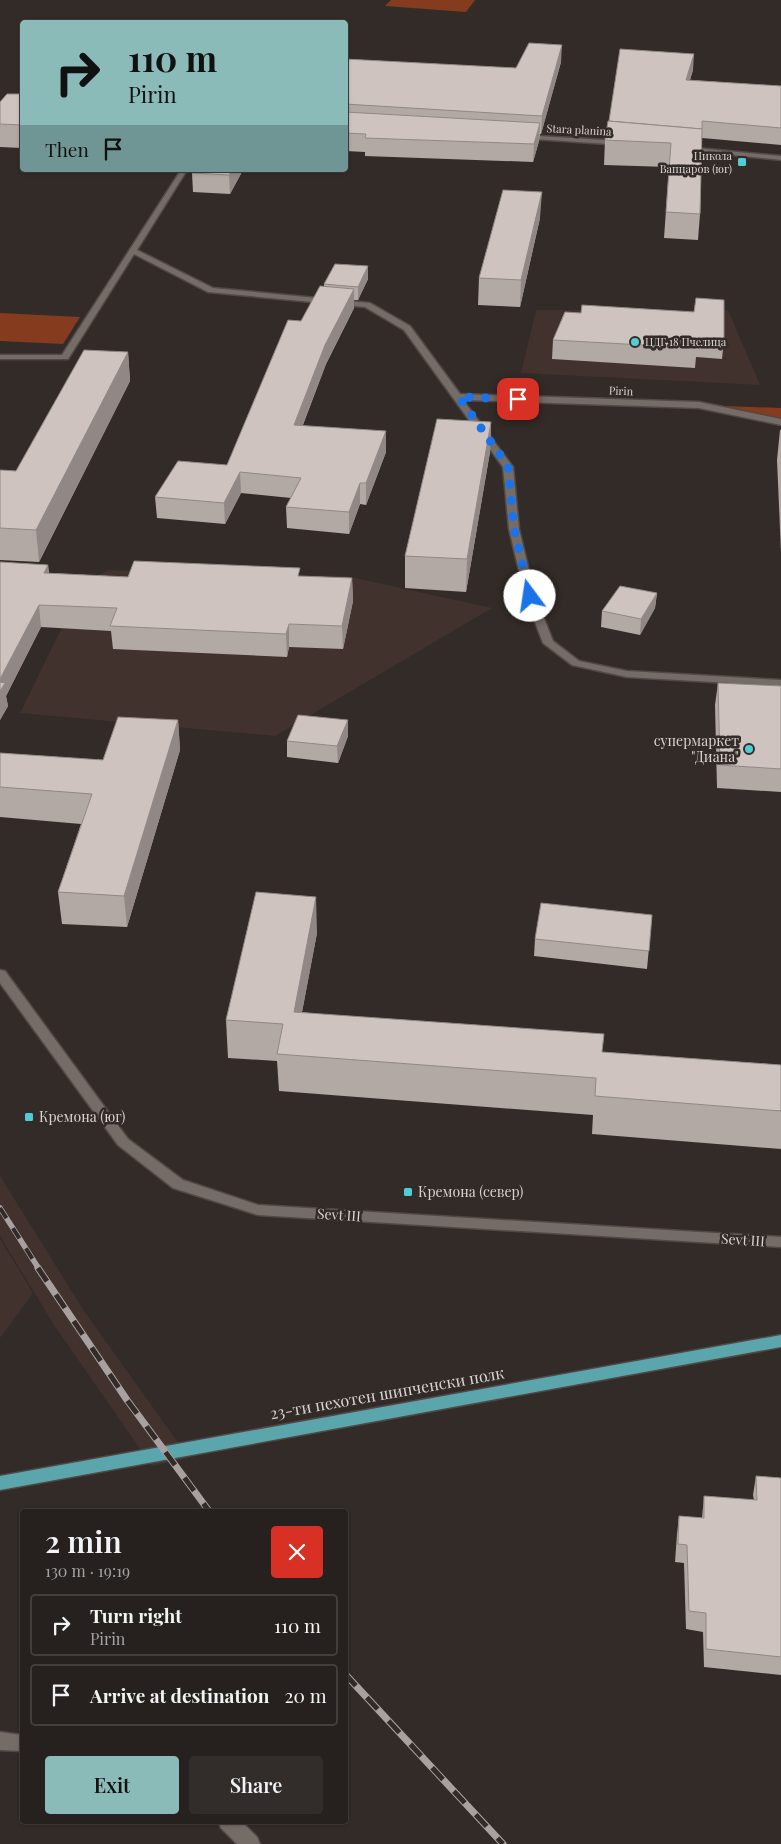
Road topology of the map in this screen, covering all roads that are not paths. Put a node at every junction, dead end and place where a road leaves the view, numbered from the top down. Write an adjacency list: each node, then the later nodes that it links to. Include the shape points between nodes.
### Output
1 (517, 136): 2 (street, Stara planina)
2 (635, 143)
3 (674, 147): 4 (street)
4 (781, 158)
5 (183, 172): 6 (street)
6 (132, 250): 7 (street, via 65,357); 8 (street, via 211,290 367,305 406,328)
7 (0, 357)
8 (459, 397): 9 (street, Pirin, via 698,405); 10 (street, via 508,466 514,529 530,596 548,643 576,663 627,674)
9 (781, 422)
10 (781, 683)
11 (0, 974): 12 (street, Sevt III, via 124,1142 178,1184 258,1210)
12 (781, 1242)
13 (781, 1341): 14 (main road, 23-ти пехотен шипченски полк)
14 (0, 1483)
15 (0, 1741): 16 (street)
16 (20, 1743)
17 (231, 1824): 18 (street)
18 (250, 1844)

